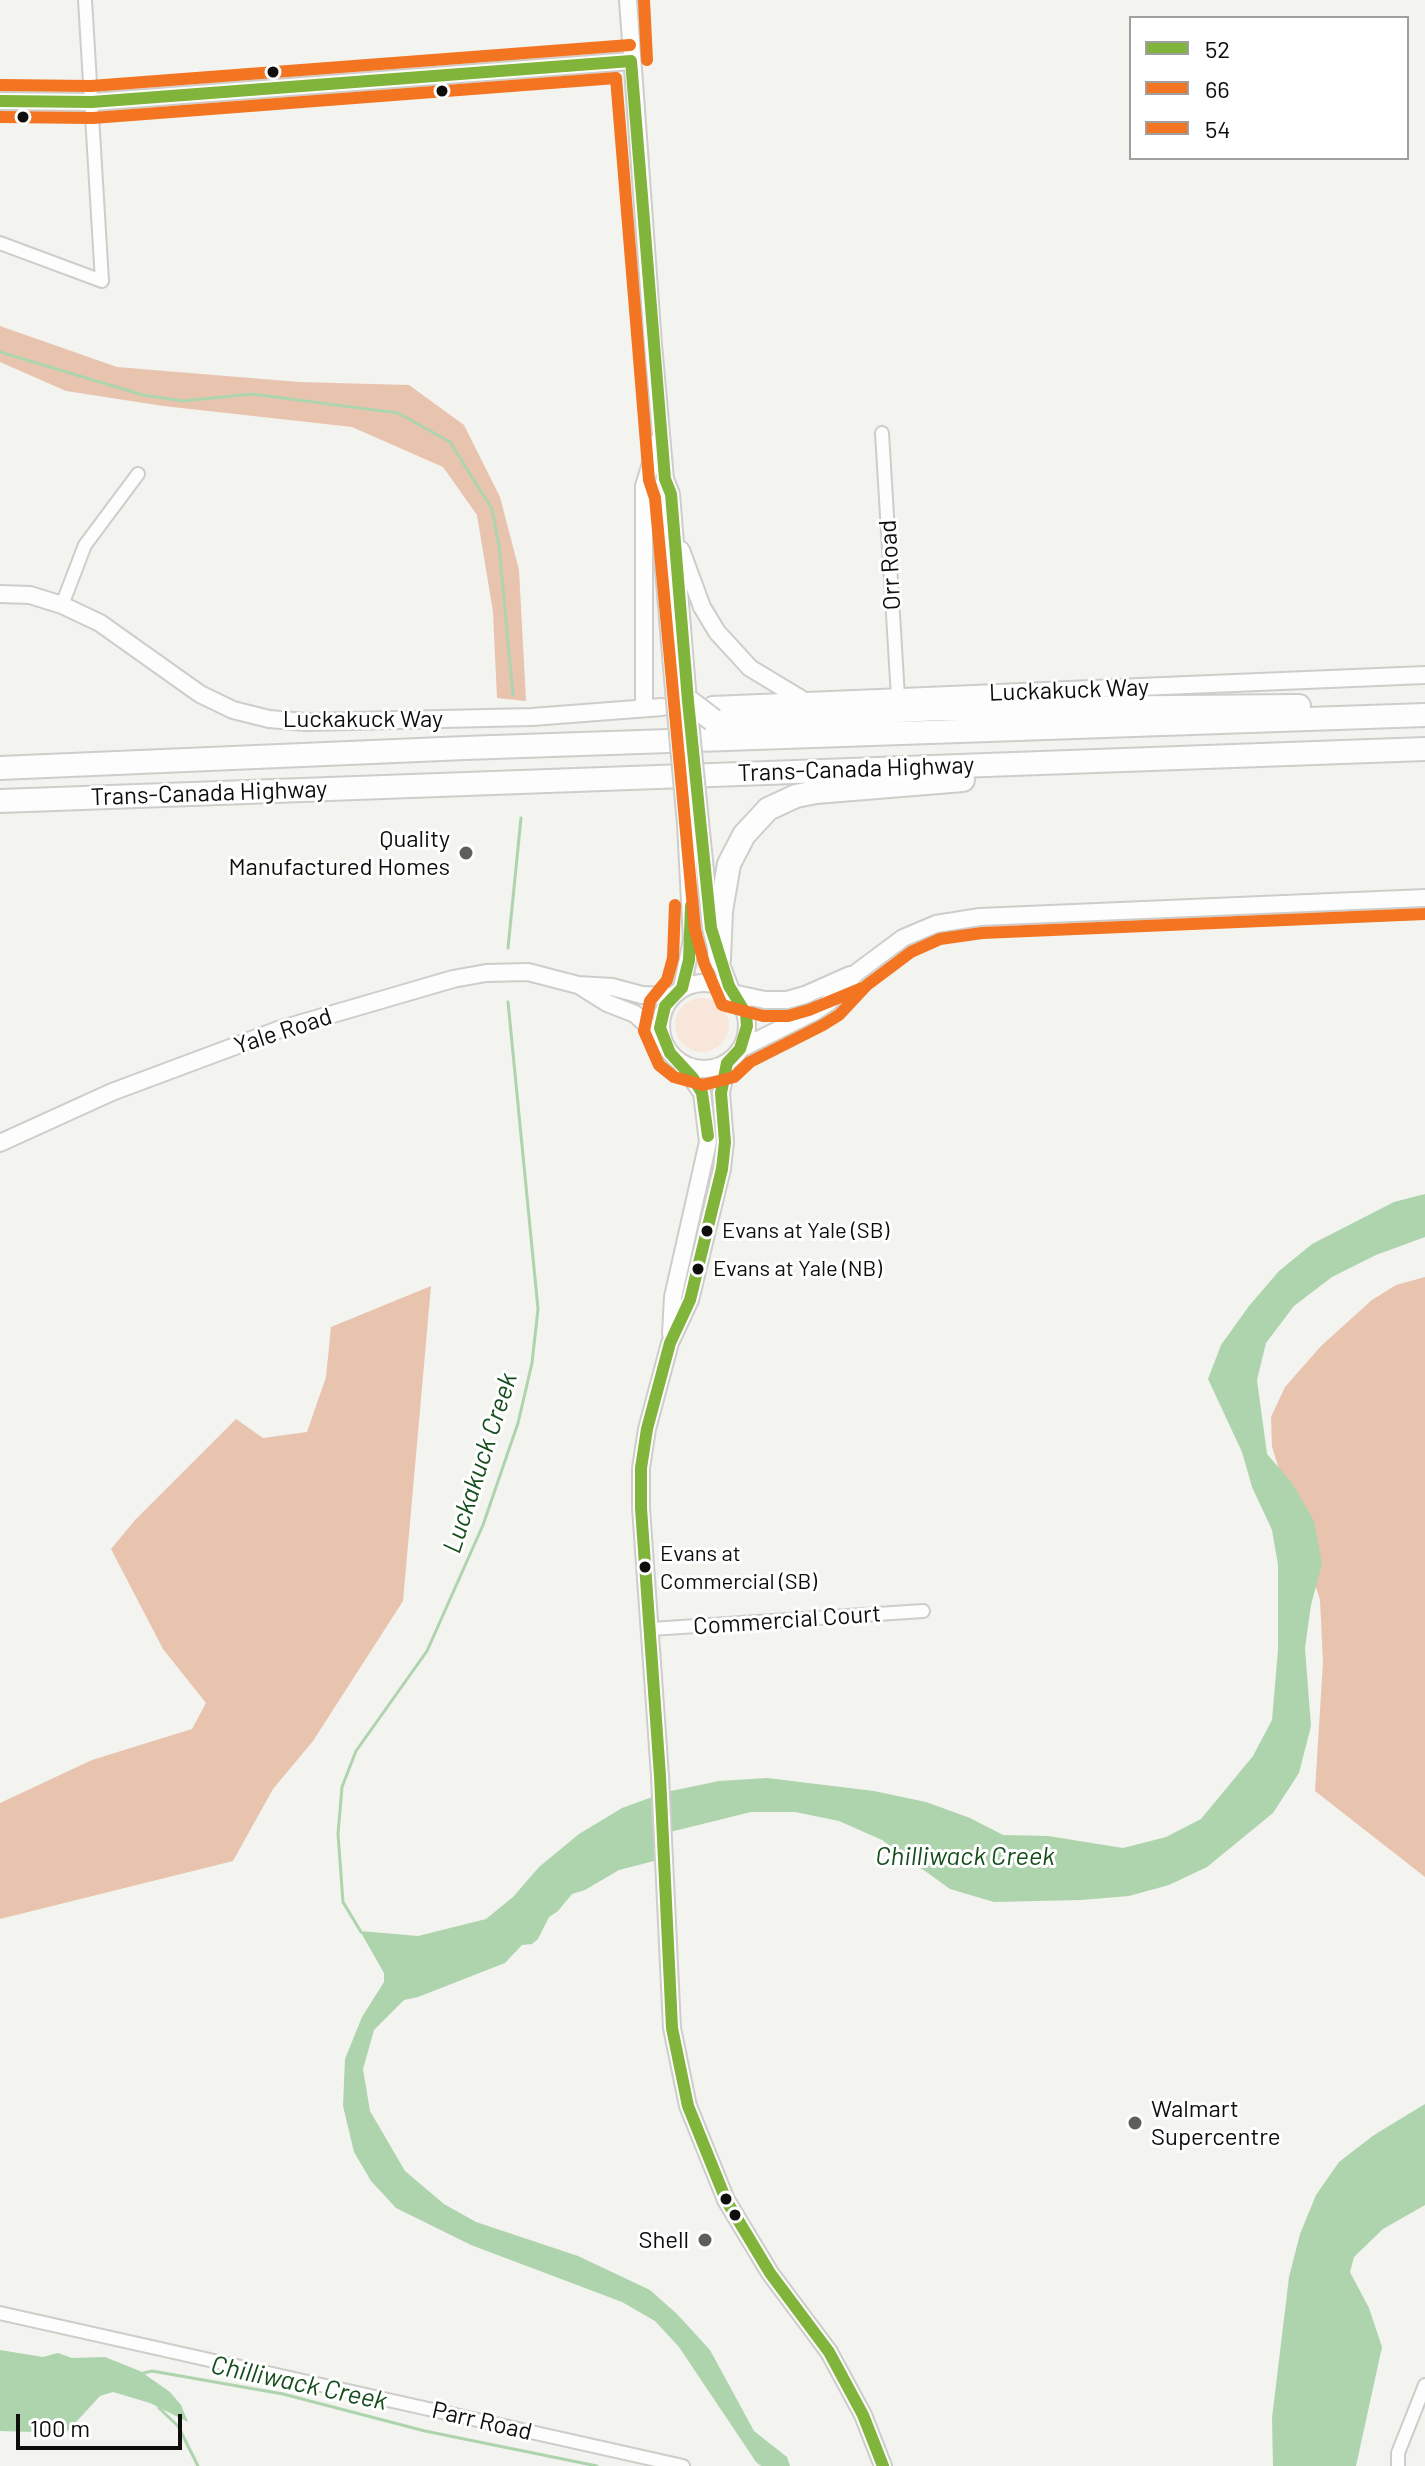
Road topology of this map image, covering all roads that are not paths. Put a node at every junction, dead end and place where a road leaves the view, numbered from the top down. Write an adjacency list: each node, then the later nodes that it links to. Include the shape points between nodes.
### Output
1 (85, 0): 5 (street)
2 (628, 0): 3 (street)
3 (631, 61): 5 (street); 7 (street)
4 (0, 101): 5 (street)
5 (92, 102): 6 (street, via 102,281)
6 (0, 243)
7 (661, 432): 10 (street); 22 (street, via 644,486)
8 (882, 433): 17 (street, Orr Road)
9 (138, 474): 13 (street, via 85,545)
10 (665, 479): 11 (street); 16 (street, via 658,498)
11 (675, 534): 14 (street, via 702,607); 16 (street)
12 (0, 594): 13 (street, Luckakuck Way, via 30,595)
13 (62, 605): 22 (street, Luckakuck Way, via 100,623 200,694 269,719 518,717)
14 (750, 668): 19 (street); 20 (street)
15 (1425, 675): 17 (street, Luckakuck Way)
16 (680, 679): 18 (street); 25 (street, bridge)
17 (898, 697): 19 (street, Luckakuck Way)
18 (688, 701): 25 (highway, bridge)
19 (804, 701): 20 (street, Luckakuck Way)
20 (748, 703): 25 (street, Luckakuck Way)
21 (662, 707): 22 (street, Luckakuck Way)
22 (644, 708)
23 (1425, 715): 24 (highway, Trans-Canada Highway)
24 (1362, 718): 25 (highway, via 1323,705 938,709); 28 (highway, Trans-Canada Highway)
25 (698, 719): 30 (street, bridge)
26 (1425, 749): 27 (highway, Trans-Canada Highway)
27 (1226, 757): 29 (highway, Trans-Canada Highway); 32 (highway, via 796,796 754,821 735,849 725,886)
28 (0, 768)
29 (0, 801)
30 (693, 823): 32 (street); 35 (street, via 692,940)
31 (1425, 898): 33 (street, via 980,917 936,924 903,938)
32 (719, 959): 36 (street)
33 (856, 973): 36 (street, via 787,1000); 38 (street, via 828,1003)
34 (578, 985): 35 (street, Yale Road, via 642,995); 37 (street, Yale Road, via 635,1014); 41 (street, Yale Road, via 528,972 453,979 278,1030 112,1092)
35 (677, 992): 36 (street, via 705,982); 37 (street, via 661,1017)
36 (732, 993): 38 (street, via 741,1002 747,1026)
37 (663, 1040): 39 (street)
38 (740, 1049): 40 (street)
39 (681, 1063): 40 (street, via 704,1069); 42 (street, via 702,1093 708,1142 673,1297)
40 (727, 1063): 42 (street, via 721,1093 722,1169 690,1300)
41 (0, 1143)
42 (670, 1343): 44 (street, via 641,1468)
43 (923, 1611): 44 (street, Commercial Court)
44 (651, 1629): 48 (street, via 678,2068 726,2200 829,2352)
45 (0, 2313): 47 (street, Parr Road)
46 (1425, 2385): 49 (street, via 1398,2453)
47 (683, 2466)
48 (883, 2466)
49 (1398, 2466)

